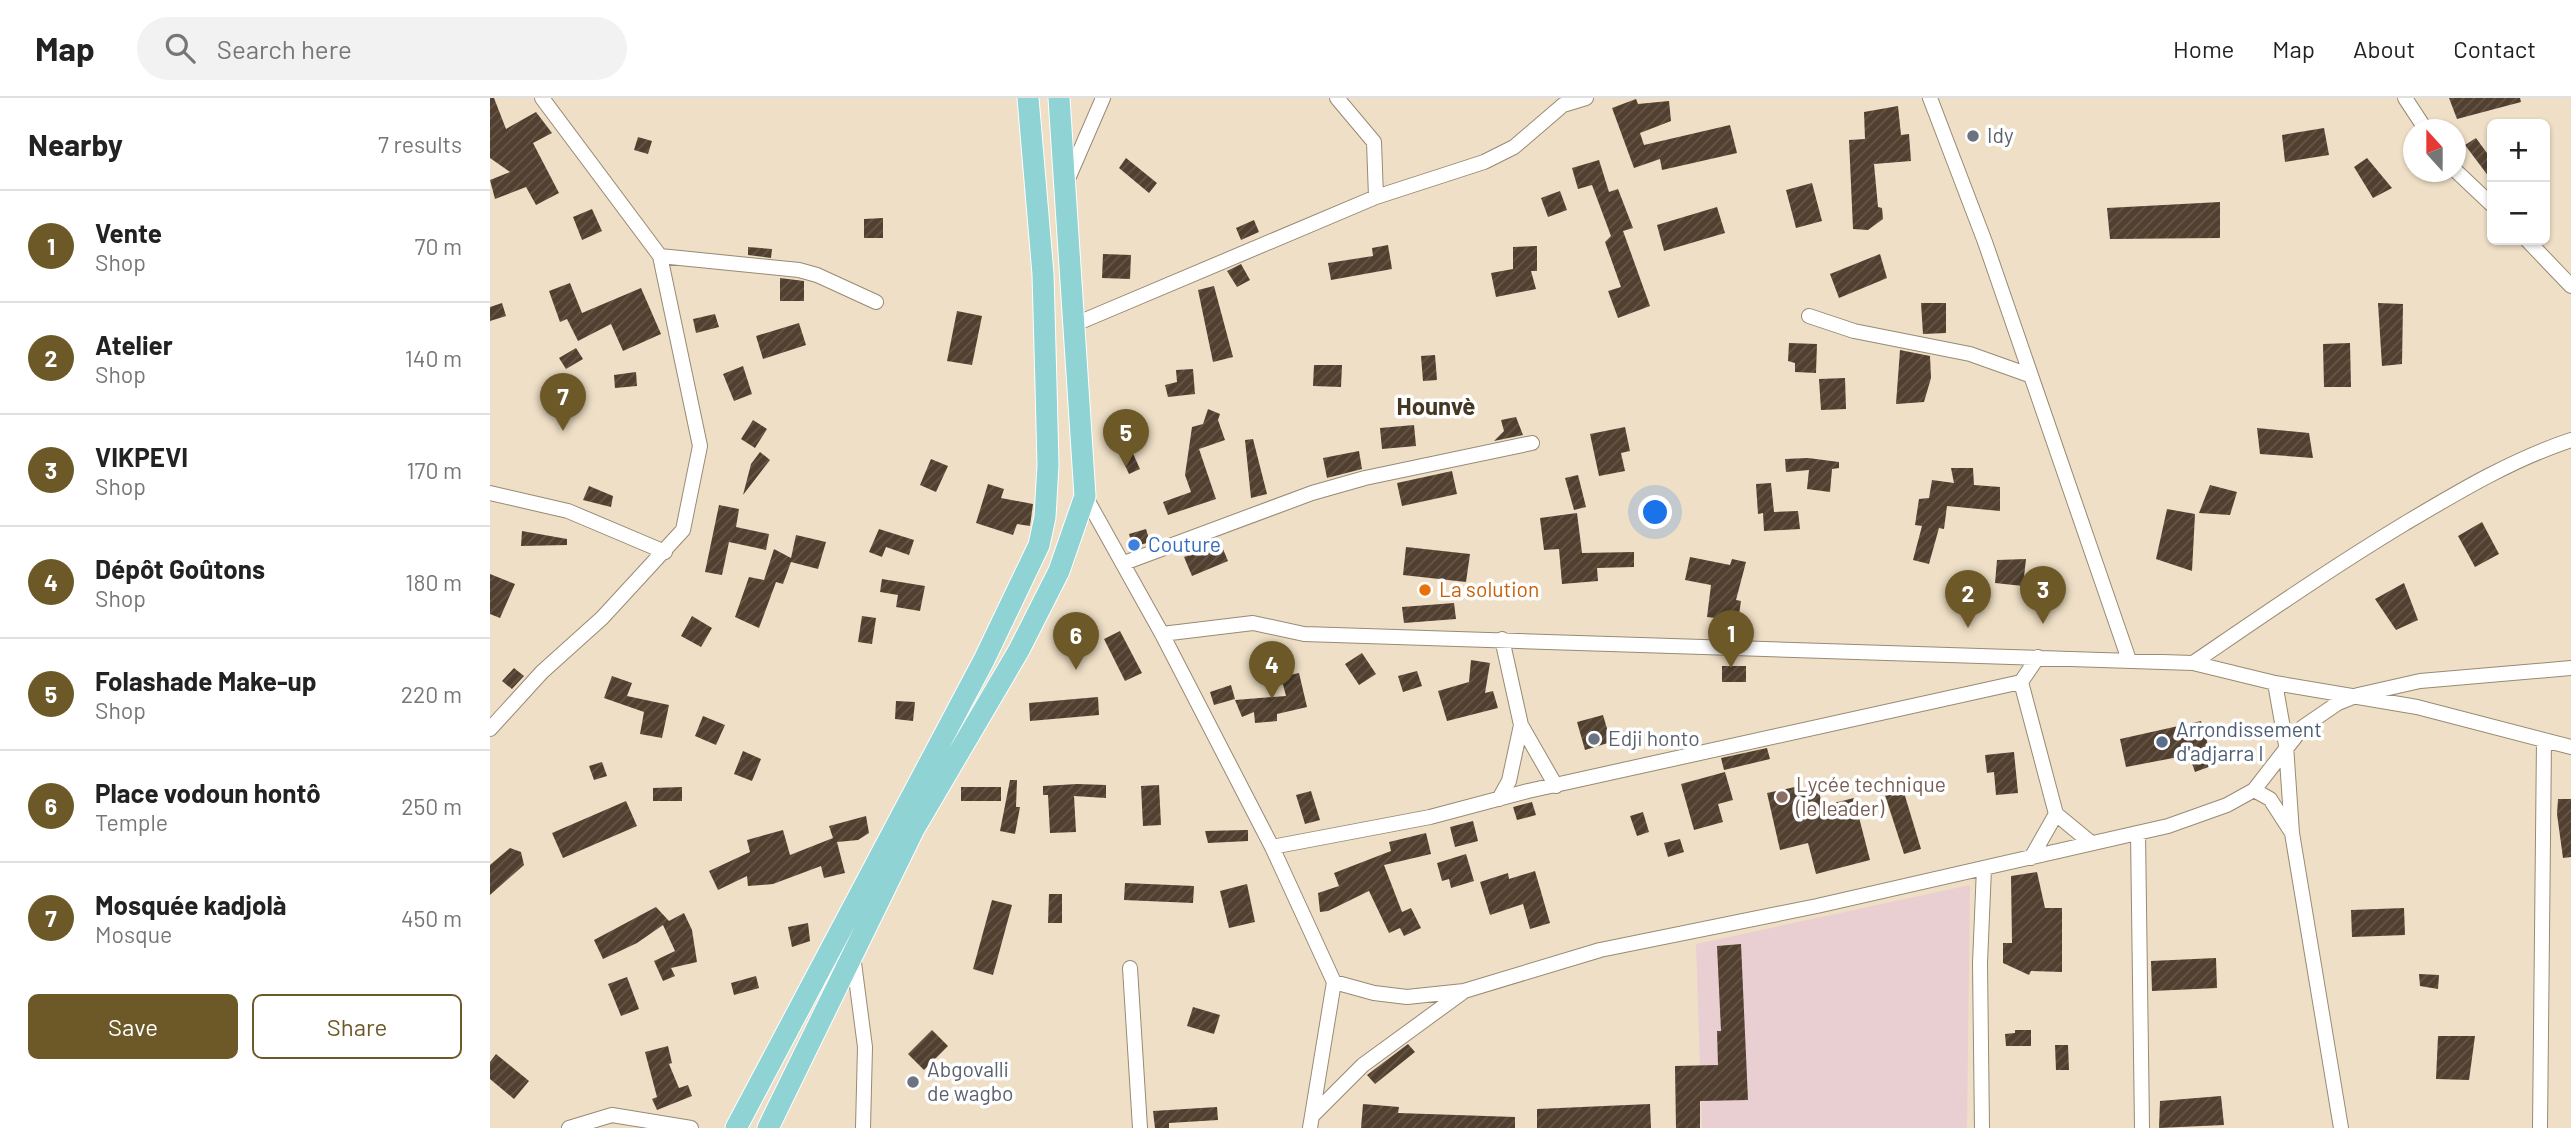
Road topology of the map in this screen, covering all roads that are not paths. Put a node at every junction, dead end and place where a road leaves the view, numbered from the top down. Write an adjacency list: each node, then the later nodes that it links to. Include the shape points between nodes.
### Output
1 (542, 98): 16 (street)
2 (1028, 98): 59 (main road, via 1043,274 1047,399 1045,517 1039,545 984,660)
3 (1059, 98): 12 (main road)
4 (1102, 98): 12 (street)
5 (1337, 98): 13 (street, via 1374,142)
6 (1586, 98): 9 (street)
7 (1930, 98): 21 (street)
8 (2405, 98): 10 (street)
9 (1563, 101): 13 (street, via 1514,147 1483,162)
10 (2419, 119)
11 (2466, 182): 14 (street)
12 (1066, 183): 20 (main road)
13 (1376, 197): 20 (street)
14 (2487, 201)
15 (2532, 245): 17 (street)
16 (660, 256): 18 (street, via 799,270); 26 (street, via 700,446 683,530)
17 (2571, 286)
18 (876, 302)
19 (1809, 316): 21 (street, via 1885,339 1962,351)
20 (1073, 325): 25 (main road)
21 (2029, 375): 31 (street)
22 (2571, 440): 32 (street, via 2470,484 2331,569)
23 (1532, 443): 27 (street, via 1312,493)
24 (490, 493): 26 (street, via 568,511)
25 (1085, 496): 27 (street); 52 (main road, via 1059,571 1025,639 914,828)
26 (665, 552): 38 (street)
27 (1124, 563): 28 (street)
28 (1162, 634): 29 (street, via 1253,623 1304,634); 49 (street)
29 (1502, 639): 30 (street); 37 (street)
30 (2038, 657): 31 (street); 34 (street)
31 (2129, 660): 32 (street)
32 (2193, 663): 35 (street)
33 (2571, 668): 36 (street, via 2420,681)
34 (2021, 682): 42 (street); 45 (street)
35 (2275, 683): 36 (street); 40 (street)
36 (2358, 695): 39 (street); 40 (street, via 2320,714)
37 (1521, 725): 42 (street); 44 (street, via 1509,781)
38 (490, 729)
39 (2544, 740): 41 (street); 66 (street)
40 (2286, 745): 43 (street); 47 (street)
41 (2571, 747)
42 (1556, 786): 44 (street)
43 (2254, 790): 46 (street, via 2198,817); 47 (street, via 2278,808)
44 (1499, 800): 49 (street)
45 (2056, 814): 48 (street); 50 (street)
46 (2138, 833): 48 (street); 64 (street)
47 (2292, 833): 65 (street)
48 (2090, 842): 50 (street)
49 (1272, 847): 54 (street)
50 (2031, 858): 51 (street)
51 (1984, 868): 55 (street, via 1600,950); 63 (street)
52 (852, 951): 60 (main road); 61 (street, via 865,1046)
53 (1130, 968): 62 (street)
54 (1334, 982): 55 (street, via 1407,997); 56 (street)
55 (1464, 991): 56 (street, via 1363,1065)
56 (1312, 1121)
57 (569, 1128): 58 (street, via 612,1115)
58 (691, 1128)
59 (736, 1128)
60 (768, 1128)
61 (863, 1128)
62 (1140, 1128)
63 (1982, 1128)
64 (2142, 1128)
65 (2342, 1128)
66 (2540, 1128)

